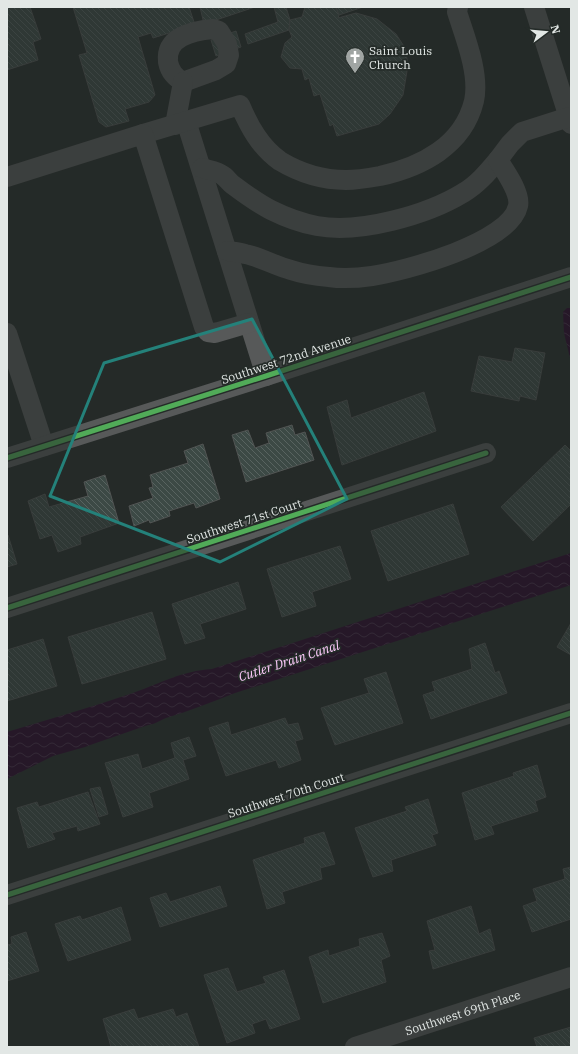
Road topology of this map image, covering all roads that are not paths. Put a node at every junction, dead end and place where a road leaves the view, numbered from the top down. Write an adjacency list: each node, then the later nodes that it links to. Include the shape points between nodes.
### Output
1 (458, 7): 5 (street, via 457,12 473,67 476,86 474,101 462,129 449,144 436,155 416,165 367,179 328,179 307,174 273,155 256,137 240,105)
2 (534, 7): 4 (street)
3 (183, 82): 5 (street)
4 (570, 121): 7 (street, via 522,132)
5 (180, 123): 6 (street); 8 (street)
6 (143, 134): 9 (street); 12 (street, via 204,327 208,332 215,333)
7 (498, 160): 8 (street, via 476,184 445,203 388,222 336,228 294,220 276,212 251,198 221,174); 10 (street, via 517,195 519,205 515,215 492,236 445,256 392,272 351,278 292,271 245,254)
8 (202, 168): 10 (street)
9 (7, 177)
10 (227, 251): 12 (street)
11 (571, 277): 14 (street, Southwest 72nd Avenue)
12 (249, 323): 14 (street)
13 (7, 333): 15 (street)
14 (266, 376): 15 (street, Southwest 72nd Avenue)
15 (44, 446): 17 (street, Southwest 72nd Avenue)
16 (486, 453): 18 (street, Southwest 71st Court)
17 (7, 458)
18 (7, 608)
19 (571, 713): 20 (street, Southwest 70th Court)
20 (7, 895)
21 (571, 978): 22 (street, Southwest 69th Place)
22 (355, 1047)

